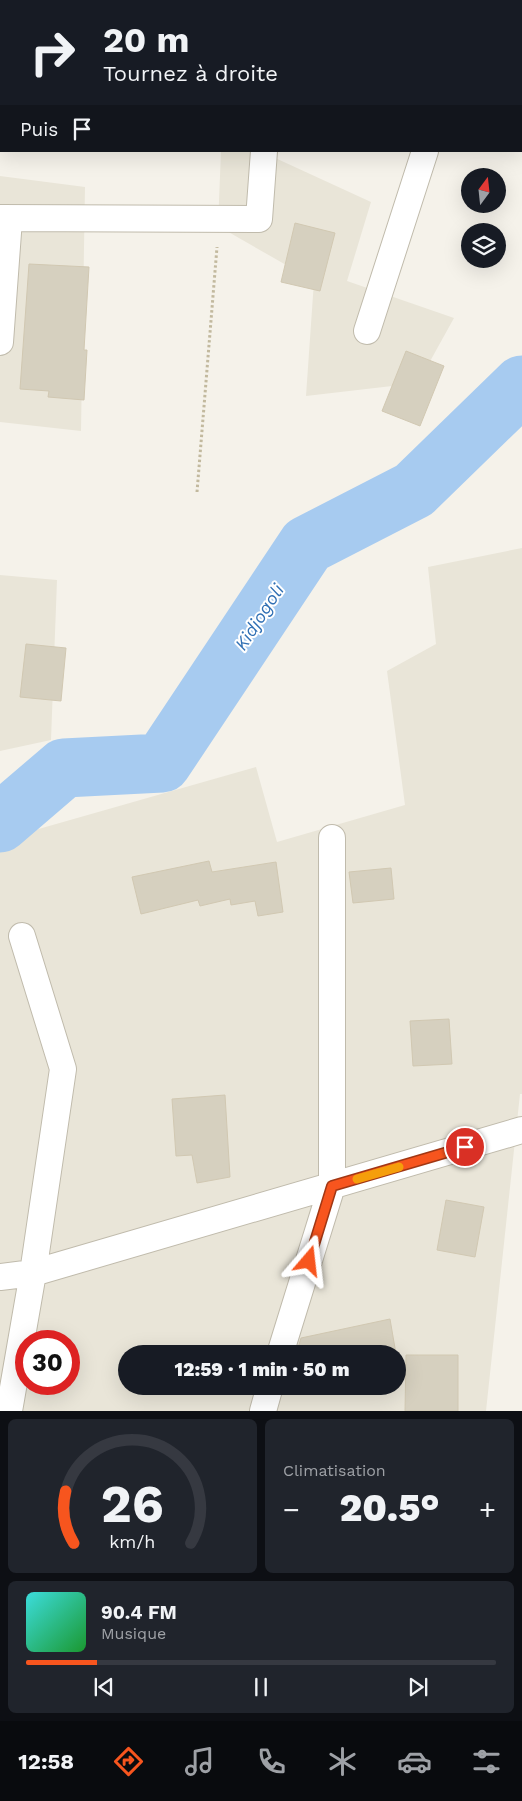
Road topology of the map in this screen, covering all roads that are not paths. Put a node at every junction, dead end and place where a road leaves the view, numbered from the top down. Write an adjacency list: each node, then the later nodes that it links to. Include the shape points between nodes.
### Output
1 (264, 152): 3 (street, via 259,219)
2 (425, 152): 4 (street)
3 (4, 218): 5 (street)
4 (367, 331)
5 (0, 342)
6 (332, 838): 9 (street)
7 (22, 936): 10 (street, via 63,1069)
8 (522, 1130): 9 (street)
9 (332, 1186): 10 (street); 12 (street)
10 (33, 1273): 11 (street); 14 (street)
11 (0, 1277)
12 (283, 1345)
13 (267, 1395): 15 (street)
14 (9, 1411)
15 (263, 1411)

